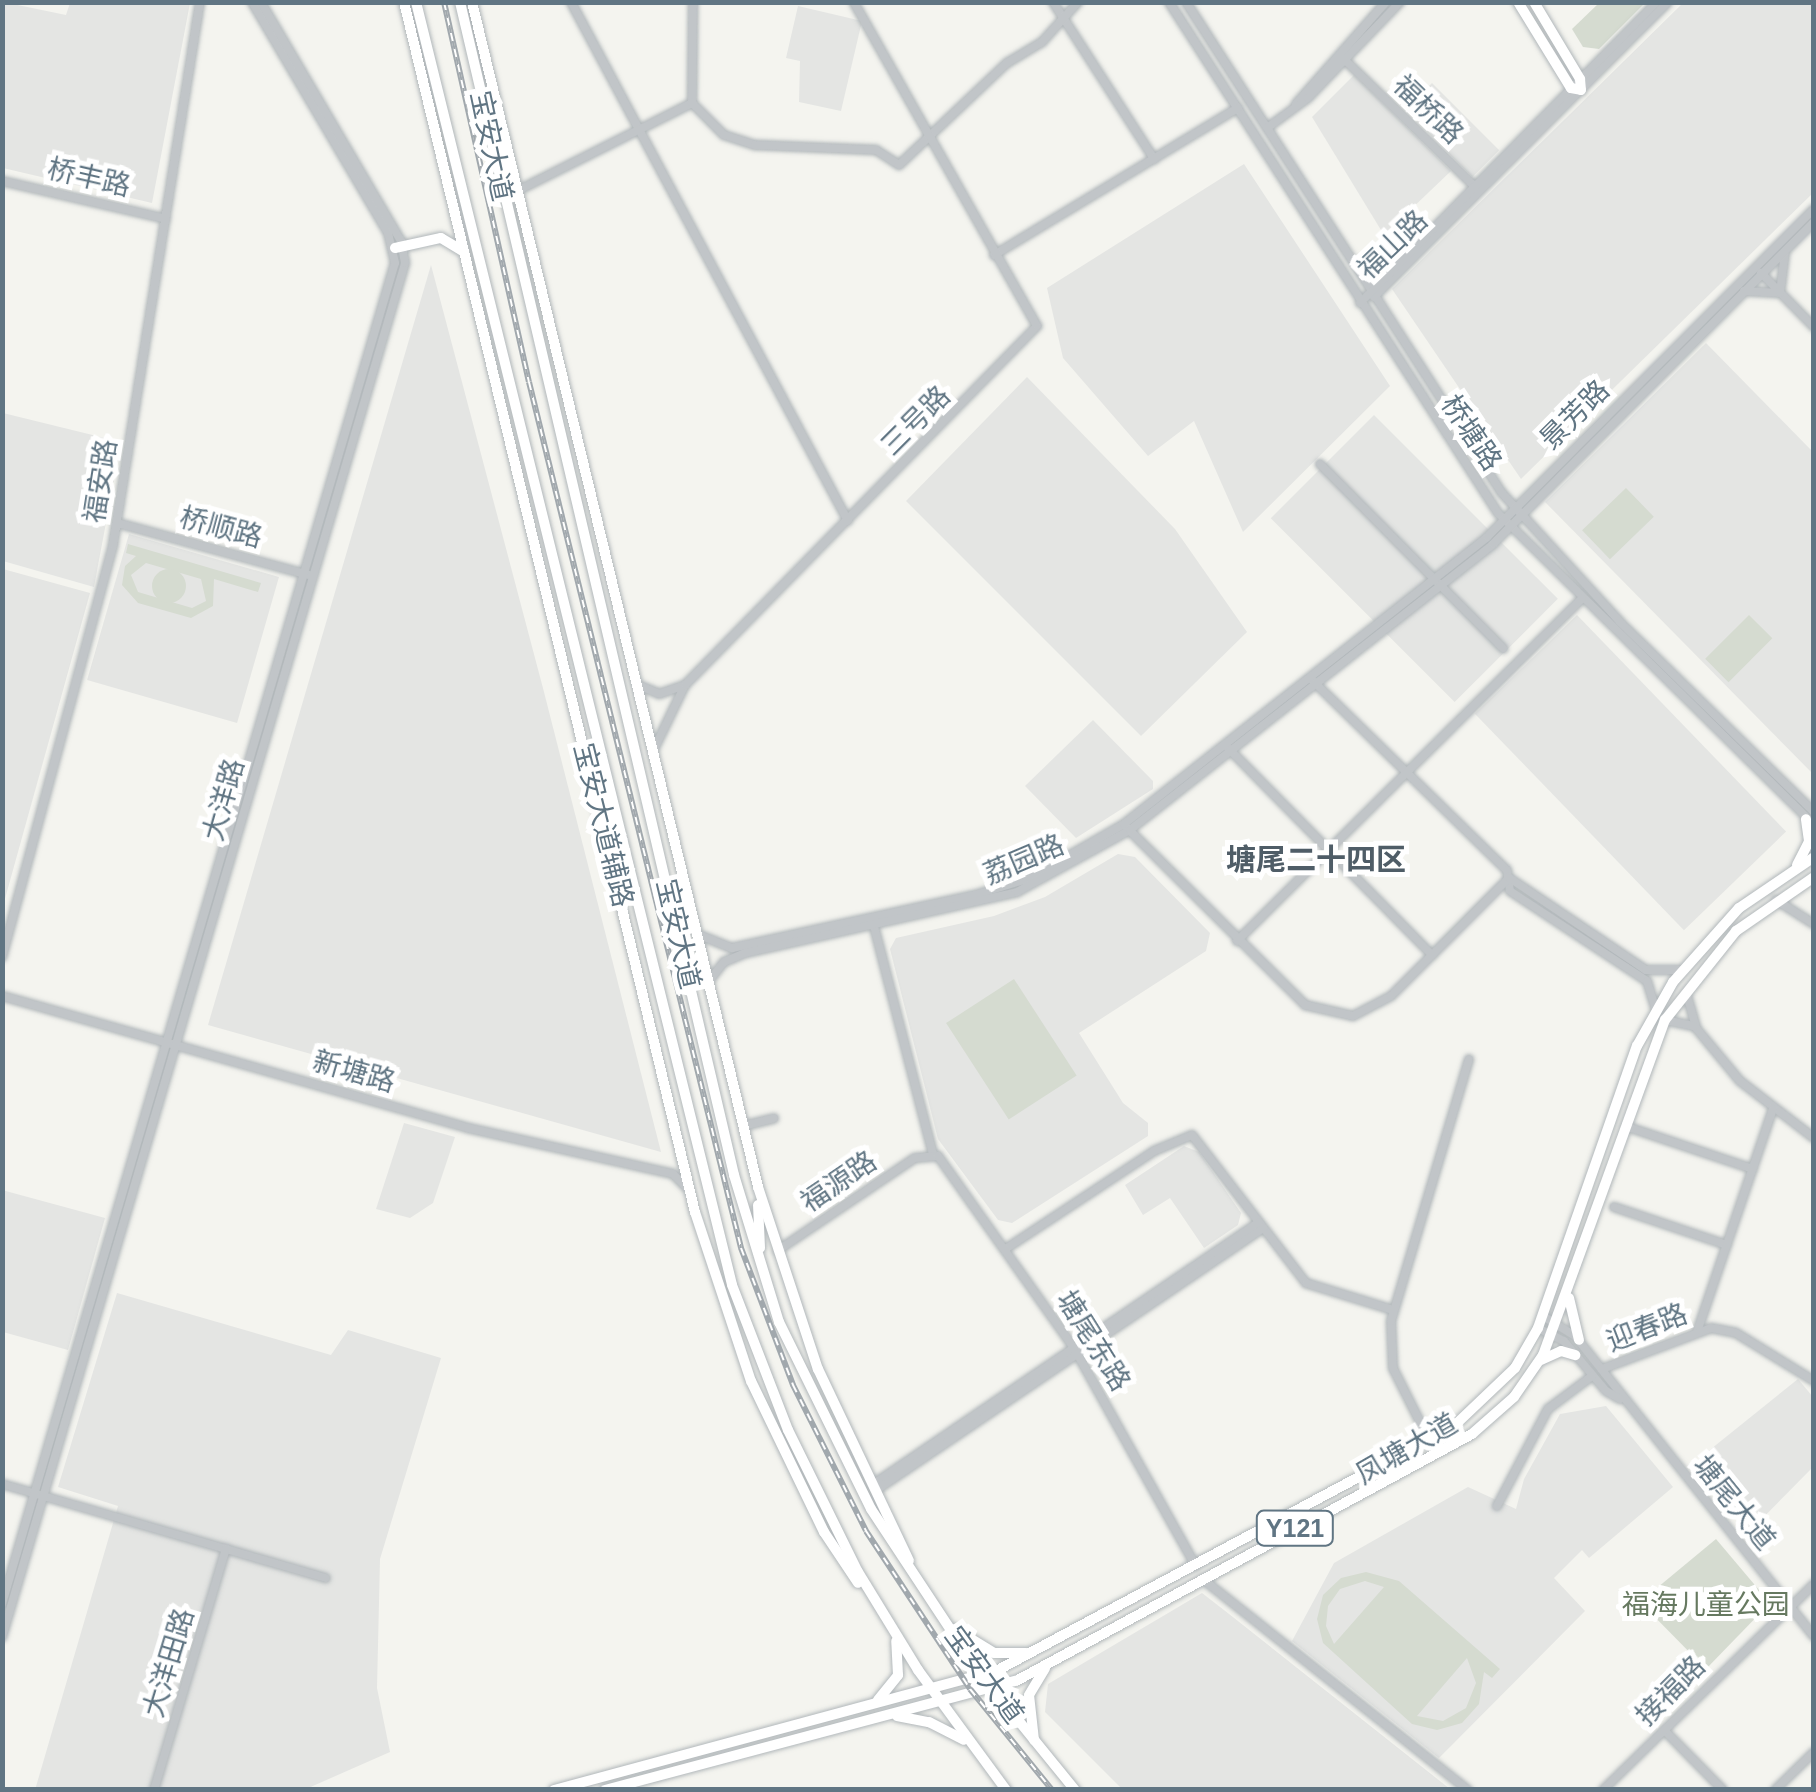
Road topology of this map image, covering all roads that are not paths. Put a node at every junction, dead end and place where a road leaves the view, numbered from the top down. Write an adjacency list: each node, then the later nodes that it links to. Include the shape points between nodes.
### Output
1 (200, 2): 36 (street, 福安路)
2 (252, 2): 38 (street)
3 (261, 2): 38 (street)
4 (404, 2): 35 (main road, 宝安大道辅路)
5 (416, 2): 131 (main road, 宝安大道, via 728,1269 788,1430)
6 (460, 2): 102 (main road, 宝安大道, via 536,348)
7 (472, 2): 33 (main road)
8 (571, 2): 28 (street)
9 (693, 2): 24 (street)
10 (854, 2): 29 (street)
11 (1053, 2): 21 (street)
12 (1078, 2): 21 (street)
13 (1169, 2): 26 (street, 桥塘路)
14 (1186, 2): 27 (street, 桥塘路)
15 (1386, 2): 25 (street)
16 (1400, 2): 22 (street)
17 (1518, 2): 23 (main road)
18 (1534, 2): 23 (main road)
19 (1657, 2): 23 (street, 福山路)
20 (1668, 2): 23 (street, 福山路)
21 (1062, 17): 29 (street, via 1042,42 1006,63); 30 (street)
22 (1344, 60): 25 (street); 32 (street, 福桥路)
23 (1577, 86): 32 (street, 福山路)
24 (692, 103): 28 (street); 29 (street, via 724,135 755,145 876,150 899,165)
25 (1296, 104): 27 (street)
26 (1238, 108): 30 (street); 46 (street, 桥塘路)
27 (1268, 128): 45 (street, 桥塘路)
28 (641, 130): 33 (street); 50 (street)
29 (927, 140): 41 (street)
30 (1154, 159): 41 (street)
31 (2, 180): 36 (street, 桥丰路)
32 (1477, 189): 45 (street, 福山路)
33 (519, 190): 58 (main road)
34 (1814, 209): 42 (street, 景芳路)
35 (455, 214): 38 (main road, via 441,230); 40 (main road, 宝安大道辅路)
36 (166, 219): 51 (street, 福安路)
37 (1814, 222): 39 (street, 景芳路)
38 (398, 245): 40 (main road, via 441,238); 53 (street, 大洋路, via 404,266)
39 (1787, 249): 42 (street, 景芳路); 44 (street)
40 (464, 253): 94 (main road, 宝安大道辅路)
41 (994, 255): 50 (street, 三号路, via 1035,312 1037,326)
42 (1759, 271): 43 (street, 景芳路); 44 (street); 49 (street, 景芳路)
43 (1744, 291): 44 (street); 49 (street, 景芳路)
44 (1780, 293): 47 (street)
45 (1372, 294): 46 (street, 福山路); 49 (street, 桥塘路)
46 (1360, 302): 52 (street, 桥塘路)
47 (1814, 327)
48 (1320, 464): 54 (street)
49 (1517, 512): 52 (street, 景芳路); 63 (street, 桥塘路)
50 (848, 520): 59 (street, 三号路)
51 (117, 523): 53 (street, 桥顺路); 76 (street, 福安路)
52 (1507, 523): 54 (street, 景芳路); 55 (street, 桥塘路)
53 (309, 575): 84 (street, 大洋路)
54 (1438, 582): 56 (street); 57 (street, 景芳路)
55 (1580, 596): 62 (street); 63 (street, 桥塘路)
56 (1504, 648)
57 (1313, 680): 60 (street, 荔园路); 62 (street)
58 (634, 682): 59 (street, via 659,694); 61 (main road)
59 (686, 685): 61 (street, 三号路, via 661,724)
60 (1228, 748): 64 (street, 荔园路); 65 (street)
61 (653, 758): 73 (main road)
62 (1405, 770): 65 (street); 69 (street)
63 (1811, 819): 67 (main road, via 1810,841)
64 (1127, 827): 72 (street, 荔园路, via 1016,892); 73 (street, 荔园路, via 1030,878 974,895 732,948); 74 (street)
65 (1326, 849): 74 (street); 75 (street)
66 (1814, 857): 67 (main road, 凤塘大道)
67 (1795, 868): 77 (main road, 凤塘大道, via 1739,908)
68 (1814, 876): 70 (main road, 凤塘大道 / Y121)
69 (1509, 878): 75 (street); 77 (street, via 1646,970); 81 (street, via 1510,891 1647,981)
70 (1776, 900): 71 (street); 79 (main road, 凤塘大道 / Y121, via 1736,931)
71 (1814, 924)
72 (874, 926): 78 (street, 荔园路, via 734,957); 91 (street, 塘尾东路)
73 (698, 934): 78 (main road)
74 (1237, 940): 75 (street, via 1305,1005 1353,1016 1378,1008)
75 (1432, 955)
76 (2, 957)
77 (1680, 970): 81 (main road, 凤塘大道)
78 (708, 982): 88 (main road)
79 (1686, 990): 82 (main road, 凤塘大道 / Y121); 83 (street)
80 (2, 996): 84 (street, 新塘路)
81 (1656, 1010): 96 (main road, 凤塘大道, via 1631,1060)
82 (1665, 1020): 83 (street); 89 (main road, 凤塘大道 / Y121)
83 (1696, 1028): 86 (street)
84 (171, 1044): 94 (street, 新塘路, via 468,1128 674,1174); 121 (street, 大洋路)
85 (1469, 1059): 104 (street)
86 (1773, 1109): 90 (street); 92 (street)
87 (774, 1118): 88 (street)
88 (743, 1126): 93 (main road)
89 (1625, 1126): 92 (street); 97 (main road, 凤塘大道 / Y121)
90 (1814, 1138)
91 (930, 1154): 100 (street, 塘尾东路); 101 (street, 福源路)
92 (1753, 1169): 99 (street)
93 (758, 1187): 101 (main road); 102 (main road)
94 (690, 1191): 131 (main road, 宝安大道辅路, via 736,1344 771,1426 836,1553)
95 (1614, 1208): 99 (street)
96 (1578, 1216): 97 (main road); 105 (main road, 凤塘大道)
97 (1594, 1221): 103 (main road, 凤塘大道 / Y121)
98 (1261, 1225): 100 (street, via 1202,1142 1186,1135); 104 (street, via 1312,1288); 109 (street)
99 (1727, 1245): 107 (street)
100 (1006, 1248): 109 (street, 塘尾东路)
101 (778, 1251): 120 (main road, via 818,1369)
102 (760, 1264): 125 (main road, 宝安大道, via 826,1428)
103 (1569, 1296): 106 (main road, 凤塘大道 / Y121); 108 (main road)
104 (1393, 1310): 118 (street, via 1393,1368)
105 (1540, 1322): 106 (street, 塘尾大道); 115 (main road, 凤塘大道)
106 (1555, 1327): 108 (street, 塘尾大道); 110 (street, 塘尾大道); 111 (main road, 凤塘大道 / Y121)
107 (1697, 1332): 112 (street, 迎春路); 114 (street, 迎春路, via 1736,1333)
108 (1579, 1340): 112 (street, 塘尾大道)
109 (1076, 1351): 120 (street); 124 (street, 塘尾东路)
110 (1576, 1355): 111 (main road, via 1561,1351); 113 (street, 塘尾大道)
111 (1540, 1360): 117 (main road, 凤塘大道 / Y121)
112 (1602, 1369): 116 (street, 塘尾大道)
113 (1592, 1376): 116 (street, 塘尾大道); 122 (street, via 1548,1410)
114 (1814, 1381)
115 (1492, 1393): 117 (main road); 118 (main road, 凤塘大道)
116 (1620, 1398): 130 (street, 塘尾大道)
117 (1505, 1406): 127 (main road, 凤塘大道 / Y121, via 1456,1444)
118 (1429, 1440): 124 (main road, 凤塘大道)
119 (2, 1484): 121 (street)
120 (877, 1486): 125 (main road)
121 (39, 1495): 123 (street); 129 (street, 大洋路); 136 (street, 大洋路)
122 (1497, 1506)
123 (226, 1550): 126 (street); 150 (street, 大洋田路)
124 (1196, 1566): 133 (main road, 凤塘大道)
125 (914, 1576): 132 (main road, 宝安大道)
126 (326, 1578)
127 (1204, 1580): 137 (main road, 凤塘大道 / Y121); 155 (street)
128 (1814, 1584): 130 (street, 接福路)
129 (2, 1604)
130 (1790, 1606): 135 (street, 塘尾大道); 146 (street, 接福路)
131 (883, 1616): 134 (main road, 宝安大道)
132 (942, 1619): 138 (main road, via 994,1653); 140 (main road, 宝安大道)
133 (1079, 1628): 137 (main road); 138 (main road, 凤塘大道)
134 (892, 1631): 141 (main road, 宝安大道); 144 (main road, via 898,1676 889,1693)
135 (1814, 1636)
136 (2, 1637)
137 (1088, 1644): 139 (main road, 凤塘大道 / Y121)
138 (1041, 1650): 140 (main road, 凤塘大道)
139 (1050, 1663): 142 (main road, 凤塘大道 / Y121); 147 (main road, via 1030,1694)
140 (982, 1676): 141 (main road, 凤塘大道); 142 (main road, 宝安大道)
141 (932, 1689): 143 (main road, 宝安大道); 144 (main road, 凤塘大道)
142 (992, 1690): 143 (main road, 凤塘大道 / Y121); 147 (main road, 宝安大道)
143 (941, 1702): 145 (main road, 凤塘大道 / Y121); 148 (main road, 宝安大道)
144 (871, 1704): 151 (main road, 凤塘大道)
145 (886, 1717): 148 (main road, via 929,1722); 152 (main road, 凤塘大道 / Y121)
146 (1664, 1730): 156 (street, 接福路); 157 (street)
147 (1034, 1742): 154 (main road, 宝安大道)
148 (972, 1748): 153 (main road, 宝安大道)
149 (1814, 1752): 158 (street)
150 (154, 1790)
151 (554, 1790)
152 (604, 1790)
153 (1006, 1790)
154 (1078, 1790)
155 (1468, 1790)
156 (1604, 1790)
157 (1723, 1790)
158 (1775, 1790)

